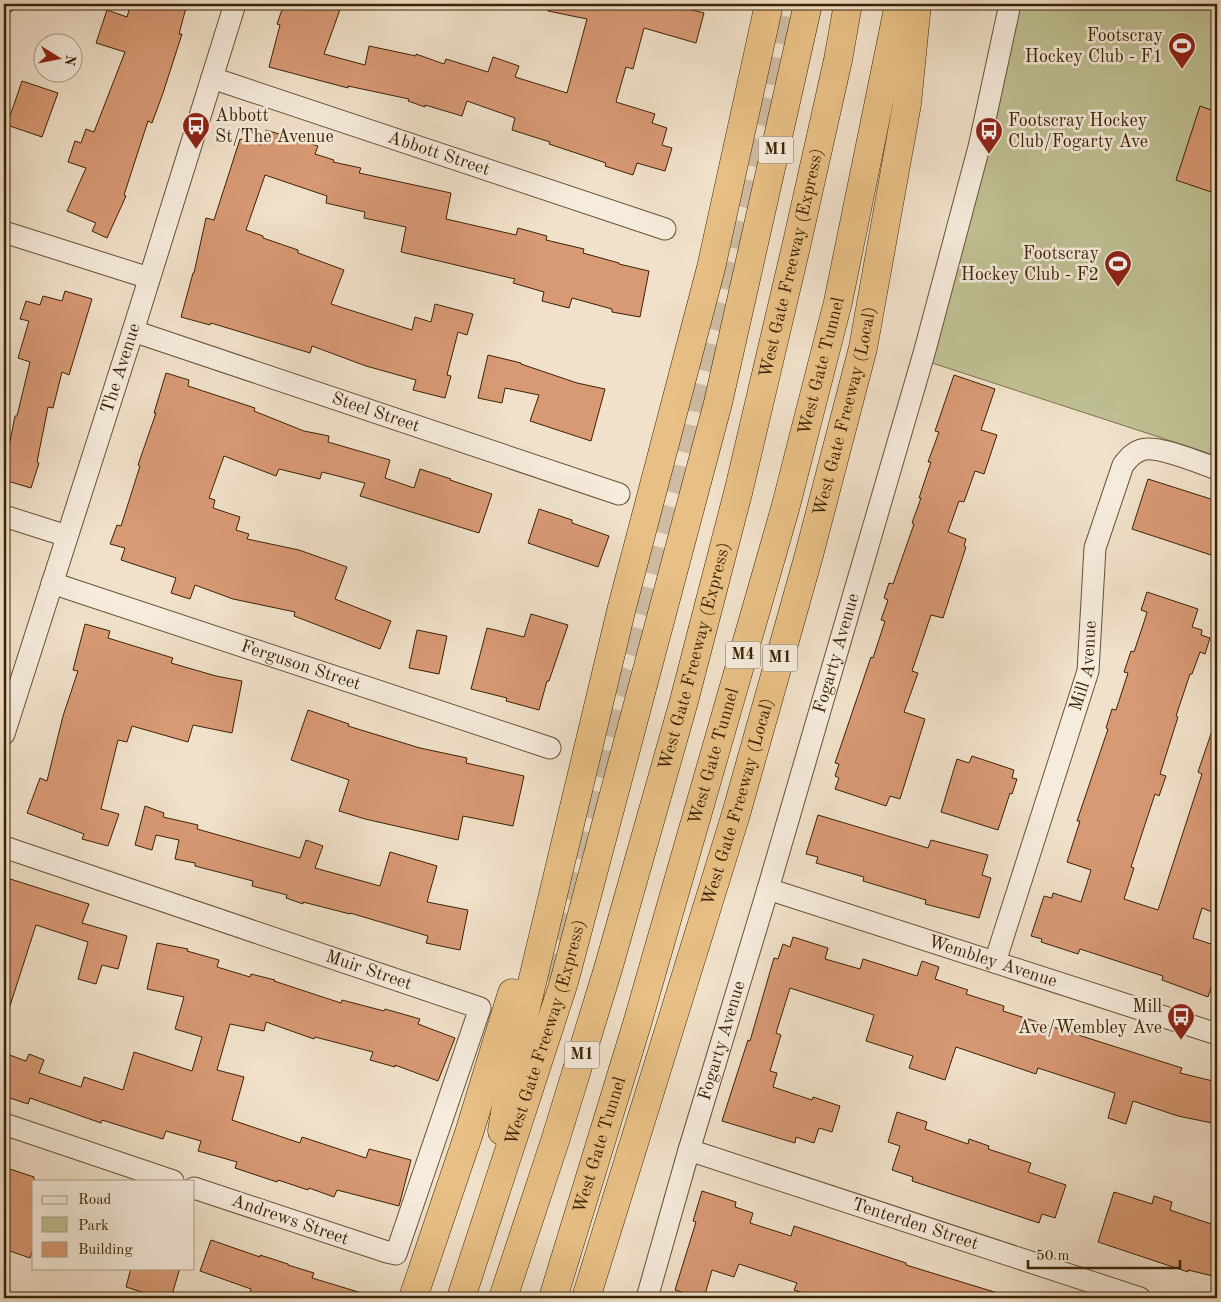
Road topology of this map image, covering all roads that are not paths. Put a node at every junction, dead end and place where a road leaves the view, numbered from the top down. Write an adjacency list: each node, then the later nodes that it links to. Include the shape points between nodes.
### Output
1 (235, 4): 8 (street, The Avenue)
2 (769, 4): 18 (highway, M1, via 711,268)
3 (808, 4): 29 (highway, West Gate Freeway (Express) / M1, via 716,413 564,982)
4 (848, 4): 33 (highway, West Gate Freeway (Express) / M1, via 792,266 684,701 608,968)
5 (899, 4): 34 (highway, West Gate Tunnel / M4, via 838,302 785,508 637,1024)
6 (917, 4): 35 (highway, West Gate Freeway (Local) / M1, via 907,104 860,358 736,814)
7 (1010, 4): 22 (street, Fogarty Avenue, via 979,146 935,315)
8 (212, 78): 9 (street, Abbott Street); 11 (street, The Avenue)
9 (665, 229)
10 (4, 232): 11 (street)
11 (149, 278): 12 (street, The Avenue)
12 (133, 331): 14 (street, Steel Street); 16 (street, The Avenue)
13 (1217, 469): 23 (street, Mill Avenue, via 1162,450 1142,449 1131,455 1123,466 1095,548 1088,671)
14 (619, 494)
15 (4, 516): 16 (street)
16 (67, 536): 17 (street, The Avenue)
17 (52, 583): 19 (street, The Avenue); 20 (street, Ferguson Street)
18 (622, 607): 29 (highway, M1, via 513,1062); 31 (highway, M1, via 527,946)
19 (4, 734)
20 (550, 748)
21 (4, 847): 30 (street, Muir Street, via 480,1008 396,1254)
22 (768, 889): 23 (street, Wembley Avenue); 26 (street, Fogarty Avenue)
23 (995, 962): 24 (street, Wembley Avenue)
24 (1217, 1034)
25 (4, 1124): 27 (street)
26 (688, 1150): 36 (street, Fogarty Avenue); 37 (street, Tenterden Street)
27 (170, 1180)
28 (195, 1188): 30 (street, Andrews Street)
29 (489, 1215): 32 (highway, M1)
30 (387, 1252)
31 (413, 1298)
32 (461, 1298)
33 (503, 1298)
34 (553, 1298)
35 (586, 1298)
36 (647, 1298)
37 (1140, 1298)

